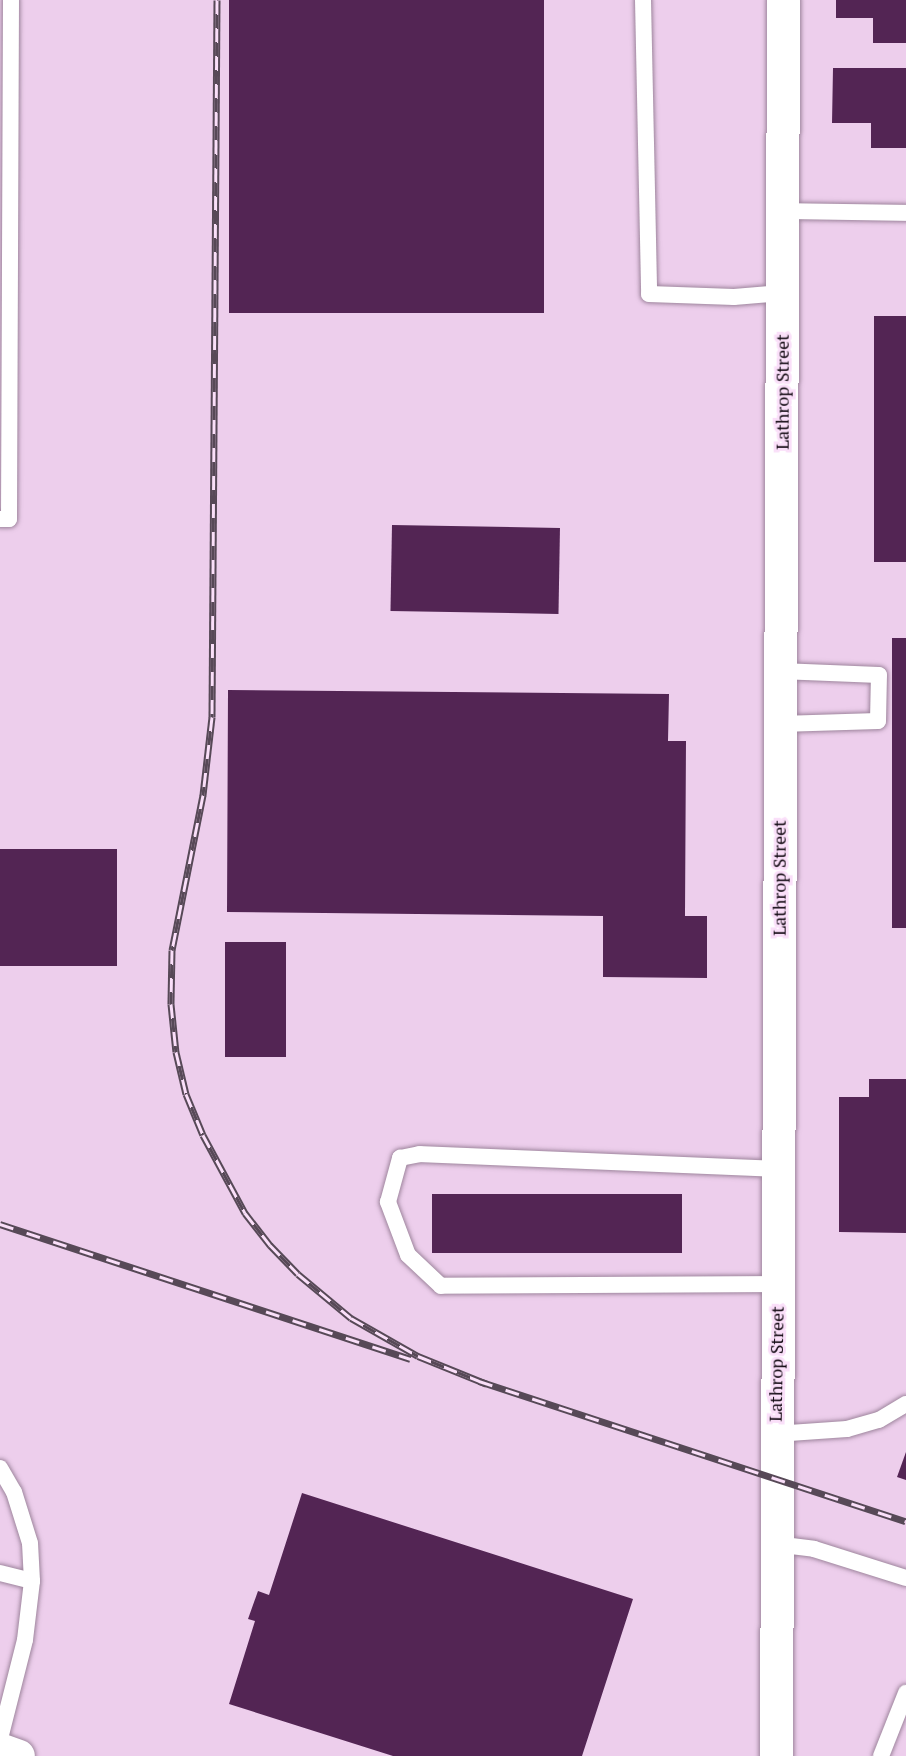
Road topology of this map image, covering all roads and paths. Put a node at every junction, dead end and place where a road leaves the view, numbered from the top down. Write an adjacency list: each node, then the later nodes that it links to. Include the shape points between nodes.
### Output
1 (11, 0): 7 (lane, via 9,519)
2 (643, 0): 6 (lane, via 649,294 734,297)
3 (783, 0): 4 (street, Lathrop Street)
4 (782, 211): 5 (lane); 6 (street, Lathrop Street)
5 (906, 213)
6 (782, 293): 8 (street, Lathrop Street)
7 (0, 519)
8 (780, 671): 9 (street, Lathrop Street); 9 (lane, via 879,675 878,721)
9 (780, 724): 10 (street, Lathrop Street)
10 (778, 1169): 11 (street, Lathrop Street); 11 (lane, via 420,1154 400,1158 388,1202 408,1255 441,1286)
11 (777, 1284): 13 (street, Lathrop Street)
12 (906, 1404): 13 (lane, via 879,1420 847,1429)
13 (775, 1434): 15 (street, Lathrop Street)
14 (0, 1468): 18 (lane, via 14,1492 30,1543)
15 (775, 1544): 17 (lane, via 814,1548); 23 (street, Lathrop Street)
16 (0, 1572): 18 (lane)
17 (906, 1578)
18 (32, 1581): 20 (lane, via 25,1640)
19 (906, 1693): 24 (lane)
20 (0, 1739)
21 (0, 1749): 22 (street)
22 (19, 1756)
23 (776, 1756)
24 (881, 1756)

